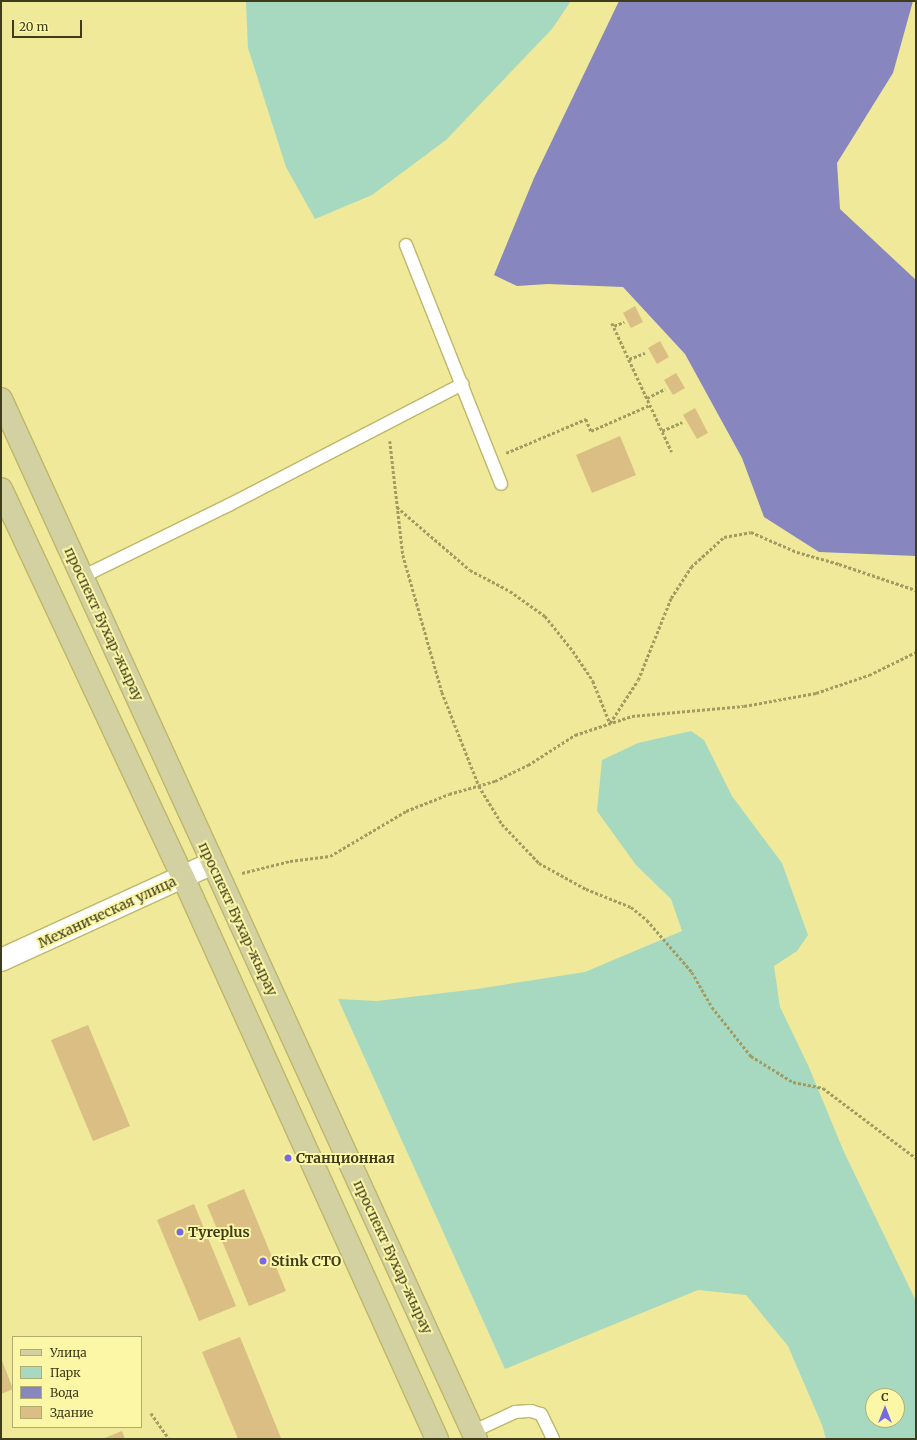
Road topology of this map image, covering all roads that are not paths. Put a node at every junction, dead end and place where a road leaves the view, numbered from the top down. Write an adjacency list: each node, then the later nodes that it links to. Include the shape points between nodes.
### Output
1 (406, 245): 2 (lane)
2 (462, 384): 4 (lane); 6 (lane, via 229,505)
3 (1, 399): 6 (main road, проспект Бухар-жырау)
4 (501, 484)
5 (1, 489): 8 (main road)
6 (82, 577): 7 (main road, проспект Бухар-жырау)
7 (216, 871): 8 (street, Механическая улица); 10 (main road, проспект Бухар-жырау)
8 (183, 877): 9 (street, Механическая улица); 11 (main road)
9 (1, 960)
10 (474, 1435): 12 (lane, via 515,1412 531,1411 541,1414)
11 (437, 1439)
12 (552, 1439)

